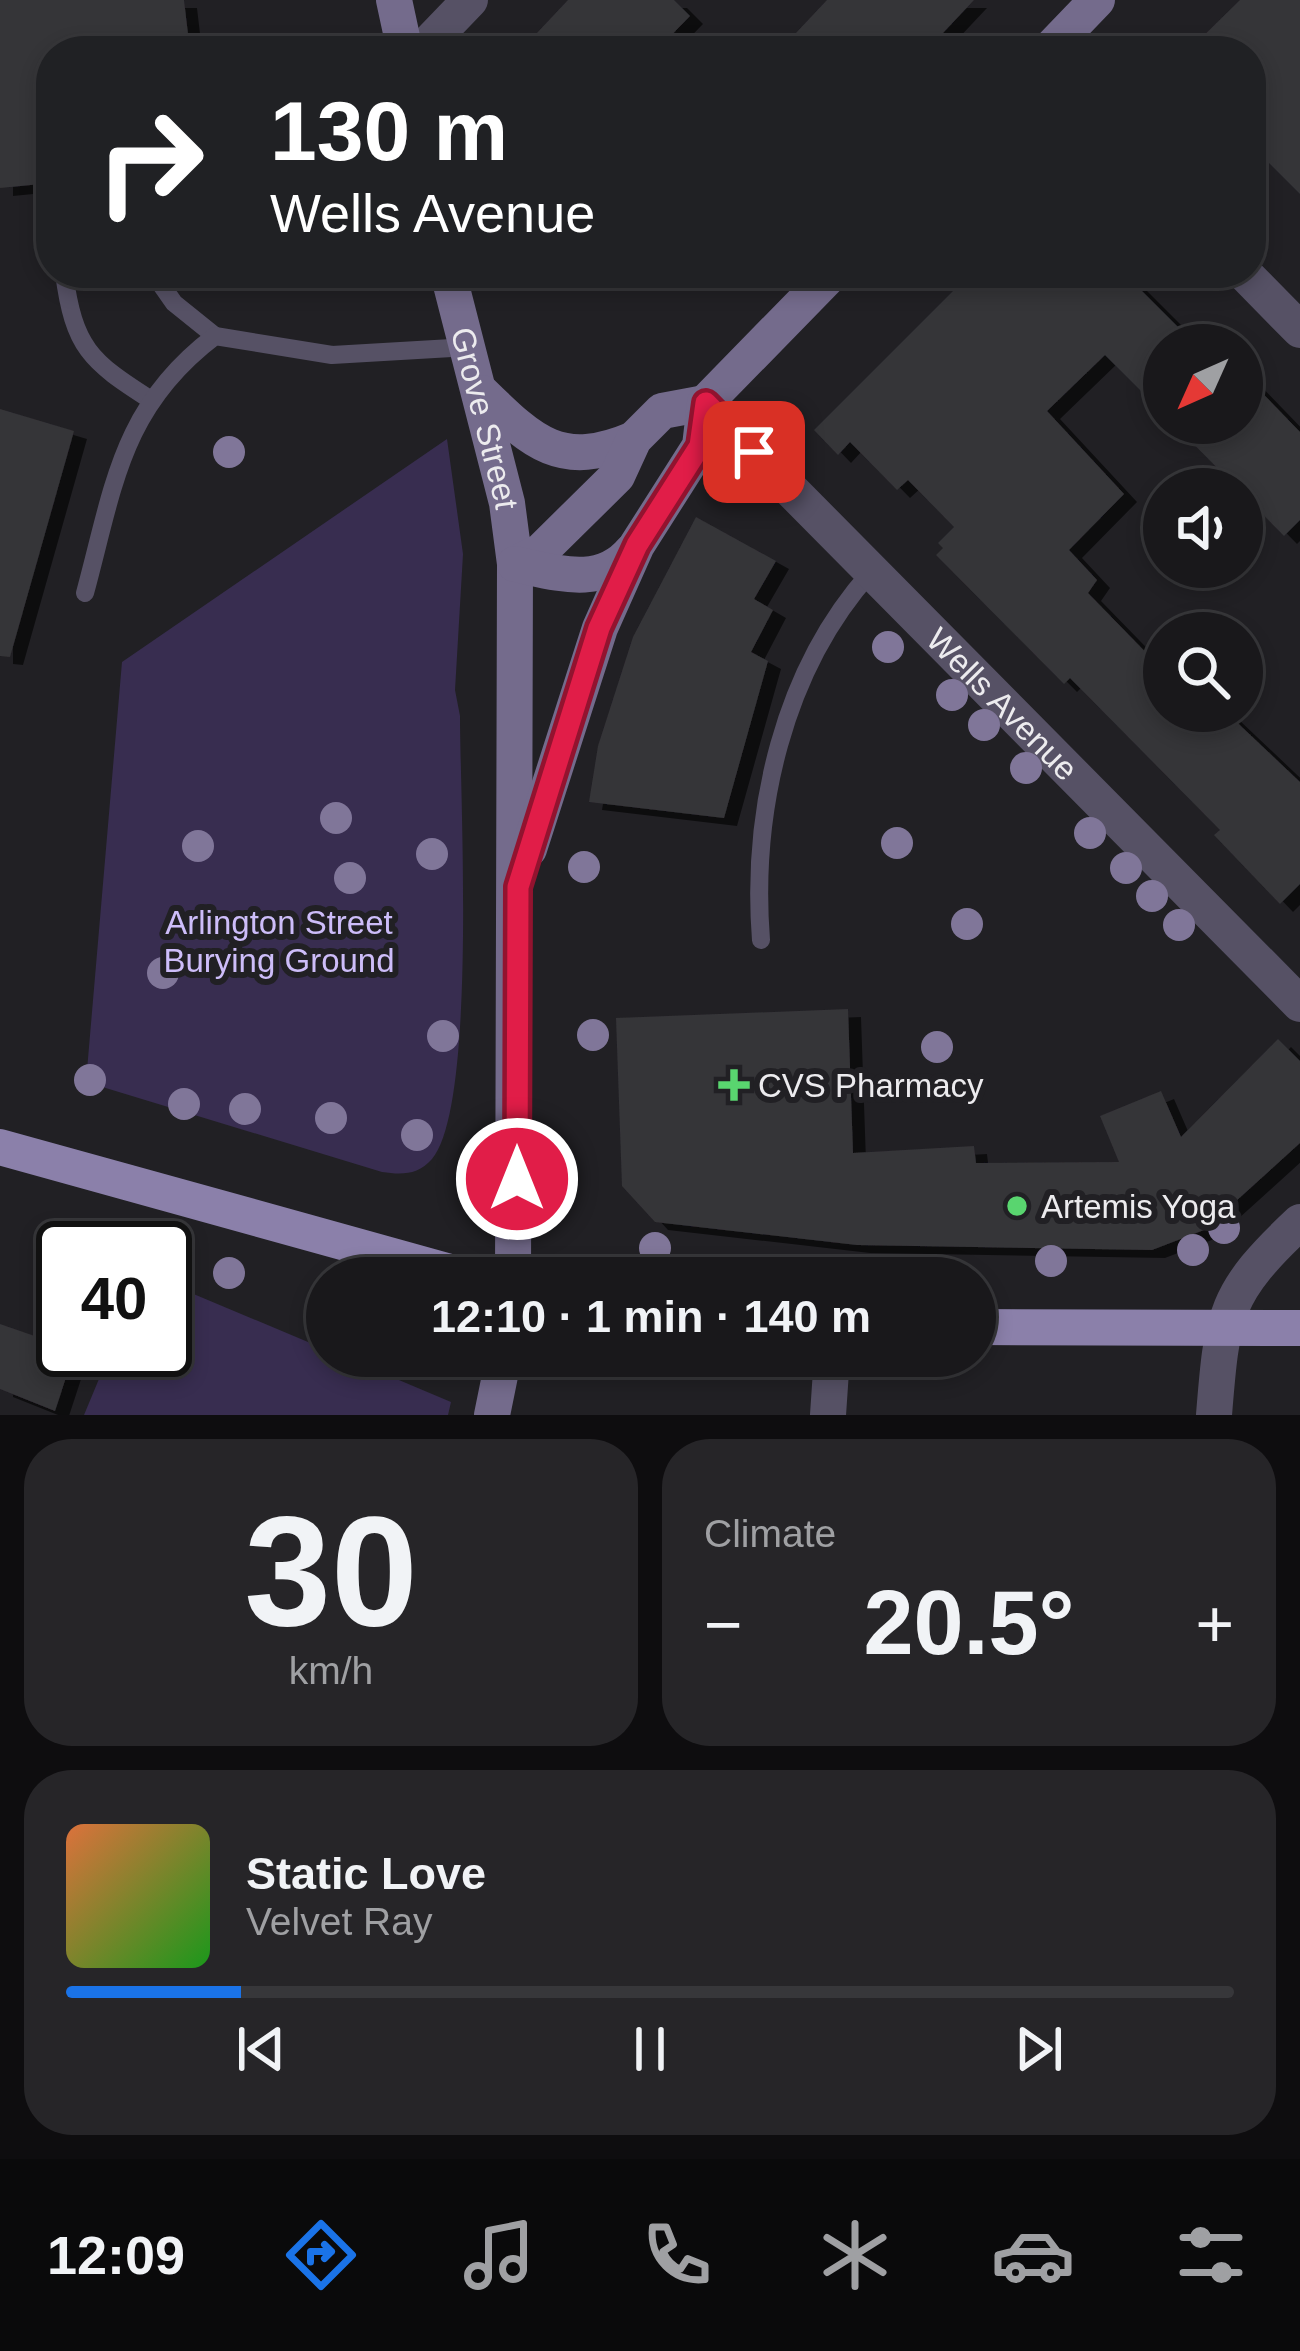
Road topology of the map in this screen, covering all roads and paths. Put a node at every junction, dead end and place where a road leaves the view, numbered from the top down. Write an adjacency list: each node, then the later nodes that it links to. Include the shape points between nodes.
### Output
1 (394, 0): 4 (street)
2 (470, 0): 5 (street)
3 (1097, 0): 6 (street)
4 (402, 36)
5 (435, 36)
6 (1062, 36)
7 (68, 288): 16 (lane, via 83,349)
8 (164, 288): 13 (lane)
9 (452, 288): 14 (street, Grove Street)
10 (817, 288): 17 (street)
11 (1259, 288): 12 (street)
12 (1300, 330)
13 (214, 335): 14 (lane, via 332,356); 16 (lane)
14 (469, 347): 15 (street, Grove Street)
15 (482, 393): 18 (street, via 550,450 605,452); 20 (street, Grove Street)
16 (151, 400): 22 (lane, via 131,428)
17 (706, 403): 18 (street, via 662,411); 19 (street, via 700,446); 21 (street, Wells Avenue)
18 (634, 439): 20 (street, via 616,476 541,551)
19 (637, 545): 20 (street, via 618,568 576,577); 23 (street, via 562,734)
20 (515, 564): 23 (street, Grove Street)
21 (871, 572): 24 (lane, via 801,679 778,749 759,858); 25 (street, Wells Avenue)
22 (85, 593)
23 (518, 887): 29 (street)
24 (761, 940)
25 (1300, 1004)
26 (0, 1148): 28 (main road)
27 (1300, 1222): 31 (street, via 1244,1280)
28 (396, 1257)
29 (513, 1257)
30 (996, 1327): 31 (main road)
31 (1221, 1328): 32 (main road); 37 (street)
32 (1300, 1328)
33 (499, 1377): 35 (street)
34 (831, 1377): 36 (street)
35 (492, 1415)
36 (828, 1415)
37 (1214, 1415)

